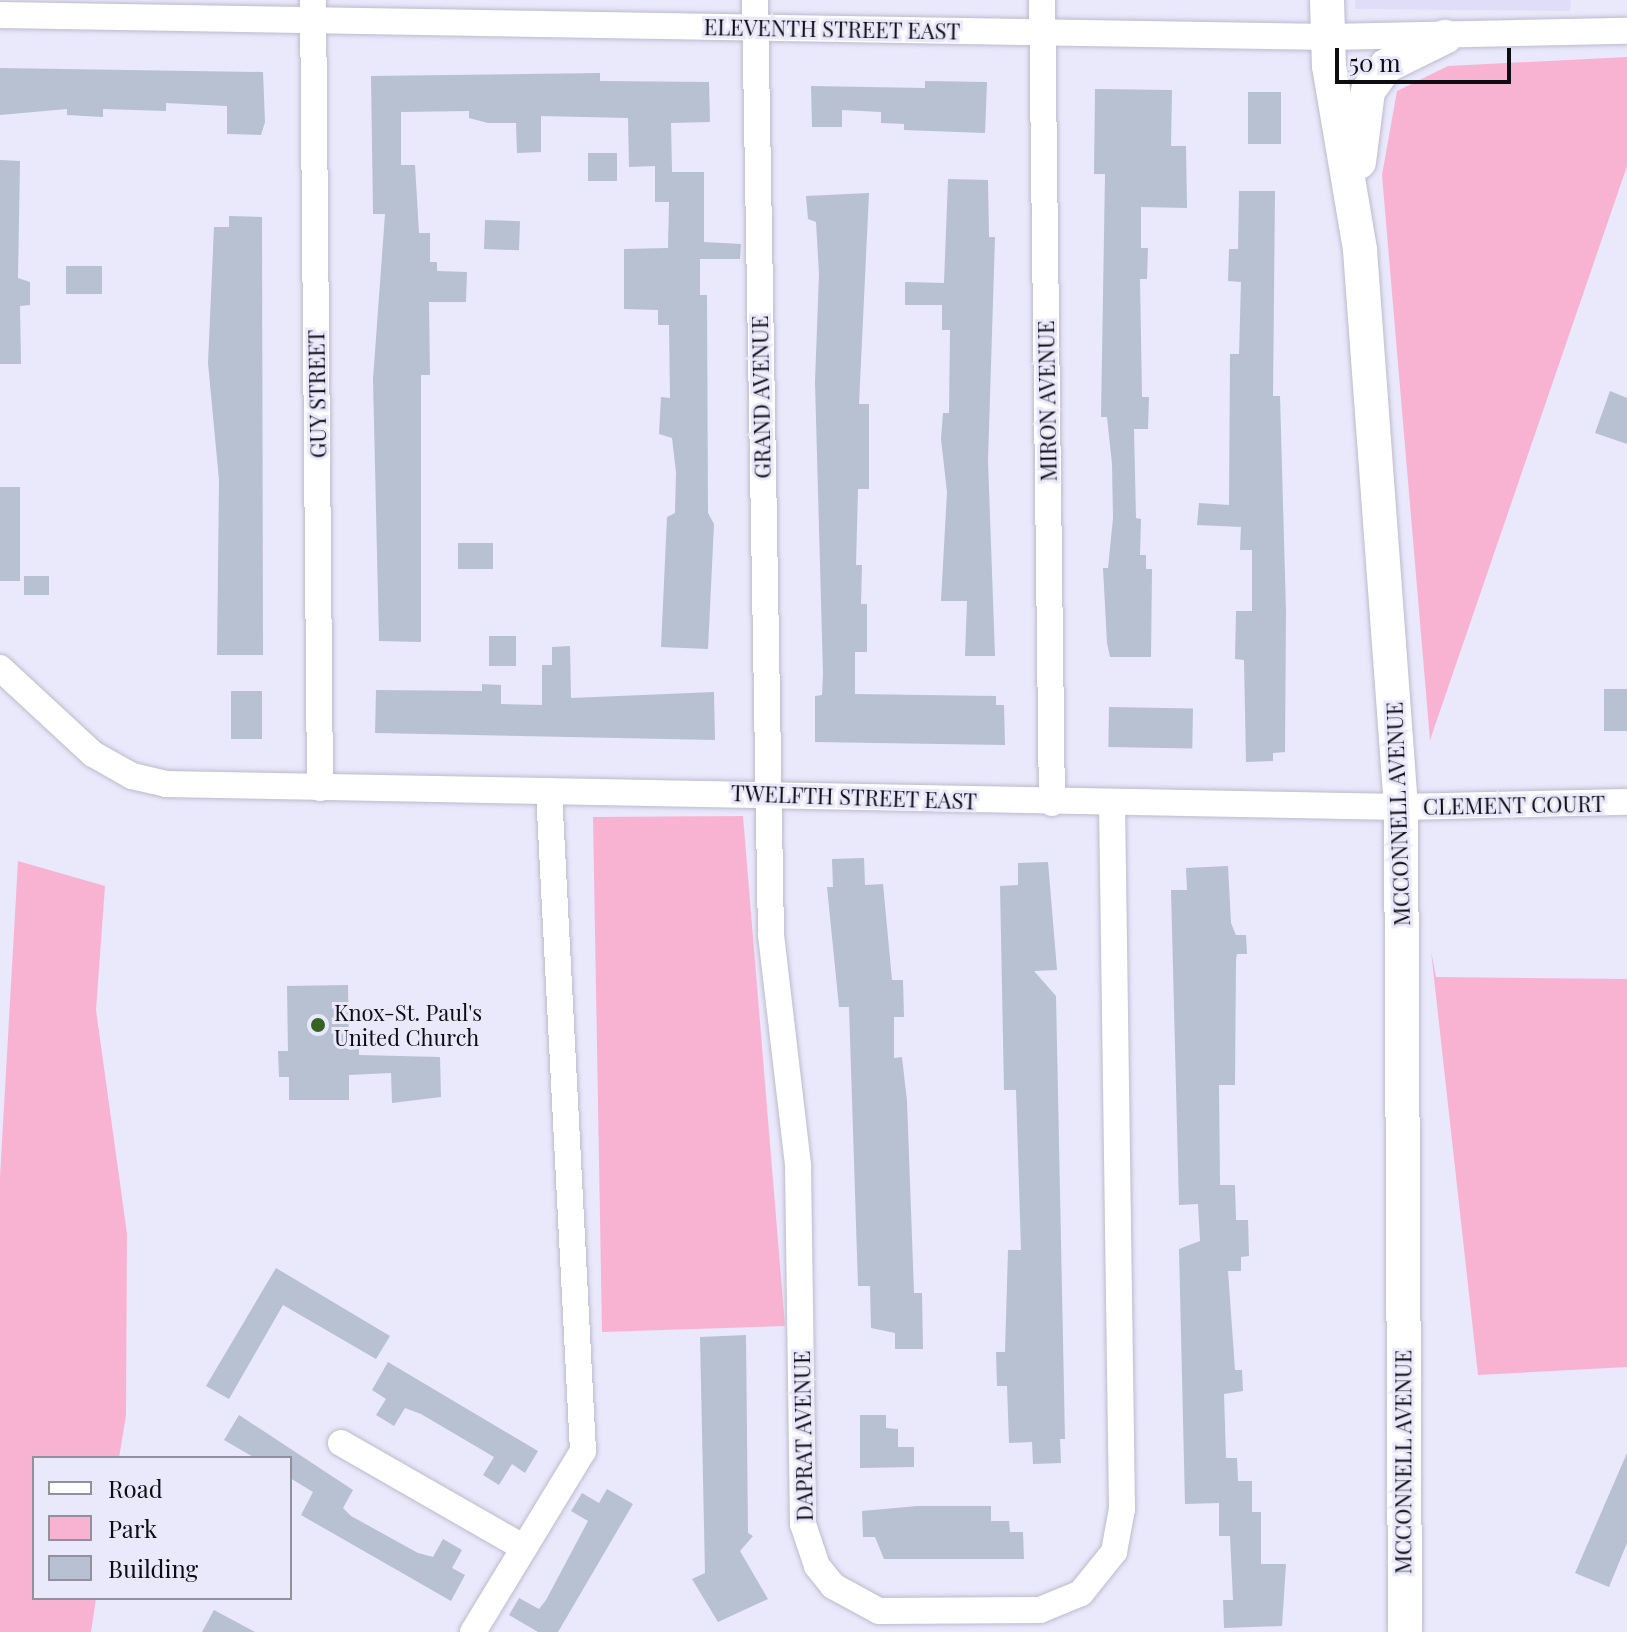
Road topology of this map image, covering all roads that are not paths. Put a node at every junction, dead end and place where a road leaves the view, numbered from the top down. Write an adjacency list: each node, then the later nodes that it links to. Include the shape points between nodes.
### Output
1 (755, 0): 6 (street, GRAND AVENUE)
2 (1042, 0): 8 (street, MIRON AVENUE)
3 (1327, 0): 9 (main road, MCCONNELL AVENUE)
4 (313, 8): 5 (street, ELEVENTH STREET EAST); 6 (street, ELEVENTH STREET EAST); 13 (street, GUY STREET)
5 (0, 15)
6 (756, 29): 8 (street, ELEVENTH STREET EAST); 15 (street, GRAND AVENUE)
7 (1627, 31): 10 (street, ELEVENTH STREET EAST)
8 (1043, 33): 9 (street, ELEVENTH STREET EAST); 17 (street, MIRON AVENUE)
9 (1329, 37): 10 (street, ELEVENTH STREET EAST); 11 (main road, MCCONNELL AVENUE)
10 (1445, 37): 11 (main road, via 1386,66 1368,91 1359,133)
11 (1360, 250): 19 (main road, MCCONNELL AVENUE)
12 (0, 668): 13 (street, TWELFTH STREET EAST, via 93,754 132,776 166,784)
13 (314, 788): 14 (street, TWELFTH STREET EAST)
14 (549, 791): 15 (street, TWELFTH STREET EAST); 21 (street, via 583,1451)
15 (767, 793): 17 (street, TWELFTH STREET EAST); 18 (street, DAPRAT AVENUE, via 771,935 798,1165 803,1524 817,1566 833,1586 862,1606 896,1614 1022,1612 1057,1606 1100,1575 1121,1527)
16 (1627, 802): 19 (street, CLEMENT COURT)
17 (1052, 803): 18 (street, TWELFTH STREET EAST)
18 (1112, 803): 19 (street, TWELFTH STREET EAST)
19 (1401, 807): 23 (main road, MCCONNELL AVENUE)
20 (341, 1443): 21 (street)
21 (524, 1548): 22 (street)
22 (473, 1632)
23 (1405, 1632)

